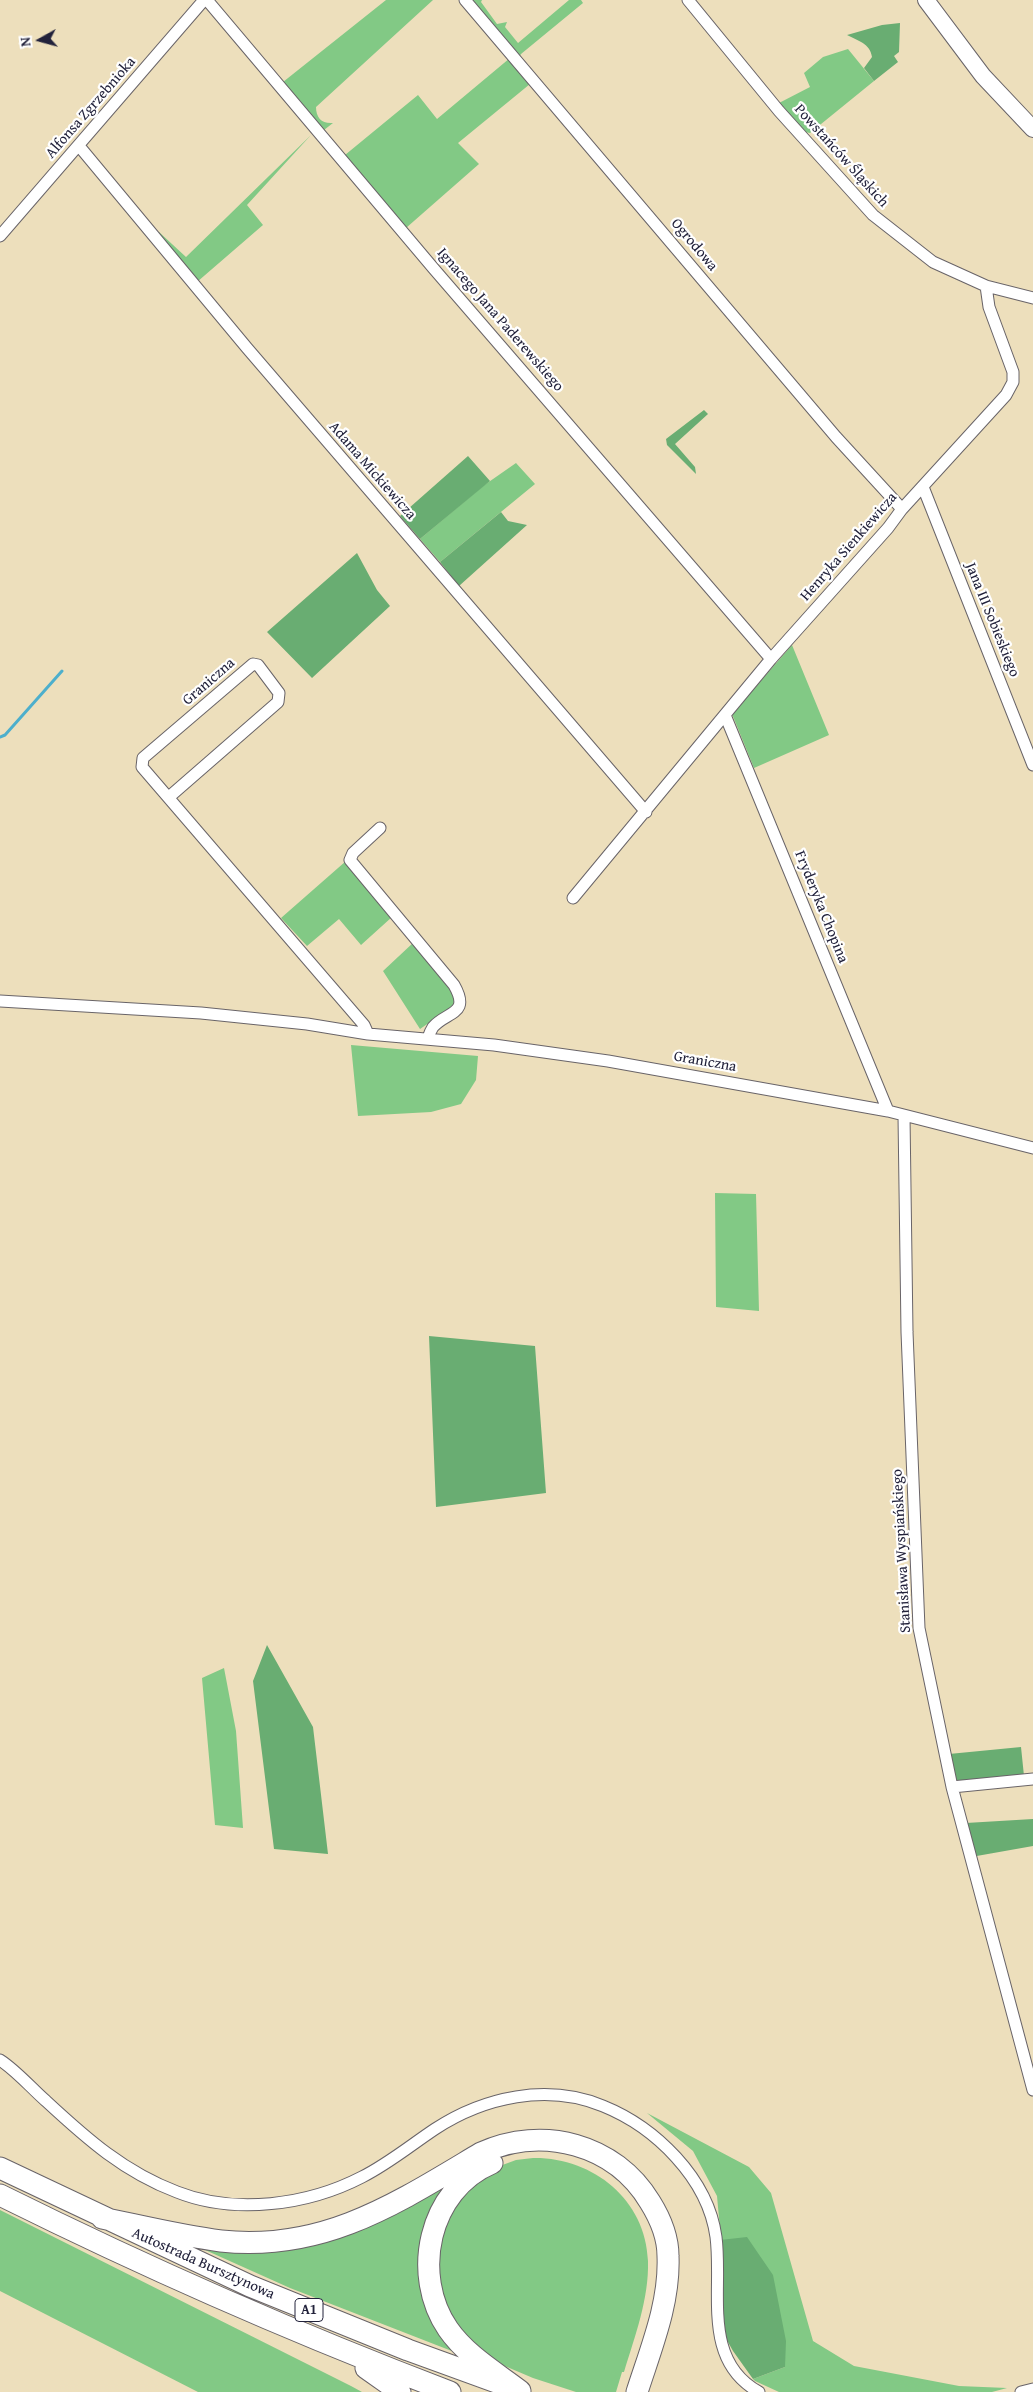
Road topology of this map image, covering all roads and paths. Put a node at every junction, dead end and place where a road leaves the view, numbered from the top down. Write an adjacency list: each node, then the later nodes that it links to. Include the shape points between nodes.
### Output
1 (206, 0): 6 (street, Alfonsa Zgrzebnioka); 12 (street, Ignacego Jana Paderewskiego)
2 (465, 0): 11 (street, Ogrodowa, via 836,437)
3 (688, 0): 8 (street, Powstańców Śląskich, via 779,111 872,215 933,262)
4 (926, 0): 5 (main road, via 982,76)
5 (1033, 129)
6 (79, 146): 7 (street, Alfonsa Zgrzebnioka); 16 (street, Adama Mickiewicza, via 266,371)
7 (0, 236)
8 (986, 286): 9 (street, Powstańców Śląskich); 10 (street, Henryka Sienkiewicza, via 988,307 1012,366 1013,382 1006,395)
9 (1033, 298)
10 (923, 487): 11 (street, Henryka Sienkiewicza); 14 (street, Jana III Sobieskiego)
11 (902, 509): 12 (street, Henryka Sienkiewicza)
12 (771, 659): 13 (street, Henryka Sienkiewicza)
13 (725, 715): 16 (street, Henryka Sienkiewicza); 22 (street, Fryderyka Chopina)
14 (1033, 765)
15 (169, 798): 15 (street, Graniczna, via 142,766 143,758 253,664 258,665 279,693 278,702); 20 (street, Graniczna, via 364,1025)
16 (646, 812): 18 (street, Henryka Sienkiewicza)
17 (380, 828): 21 (street, via 353,853 350,860 459,994 458,1008 433,1028)
18 (573, 898)
19 (0, 1001): 20 (street, Graniczna, via 201,1013)
20 (368, 1034): 21 (street, Graniczna)
21 (428, 1038): 22 (street, Graniczna, via 608,1061)
22 (888, 1111): 23 (street, Graniczna)
23 (904, 1116): 24 (street, Graniczna); 26 (street, Stanisława Wyspiańskiego, via 907,1332 919,1628)
24 (1033, 1148)
25 (1033, 1779): 26 (street)
26 (952, 1787): 28 (street, Stanisława Wyspiańskiego)
27 (0, 2060): 38 (street, via 91,2143 134,2173 179,2193 233,2204 289,2202 334,2190 388,2162 465,2112 494,2101 547,2094 575,2097 602,2105 633,2120 661,2140 699,2190 716,2236 718,2333 724,2354 734,2371)
28 (1033, 2090)
29 (0, 2168): 31 (highway, Autostrada Bursztynowa / A1)
30 (0, 2195): 32 (highway, Autostrada Bursztynowa / A1, via 117,2253)
31 (102, 2218): 34 (highway, Autostrada Bursztynowa / A1, via 250,2286 408,2350); 35 (highway, via 222,2241 283,2240 334,2230 365,2218 500,2145 546,2139 587,2148 616,2164 632,2178 656,2211 666,2244 666,2298)
32 (344, 2352): 36 (highway); 37 (highway, Autostrada Bursztynowa / A1)
33 (1033, 2389): 39 (street)
34 (521, 2391): 35 (highway, via 468,2351 448,2329 432,2294 428,2258 440,2214 461,2184 488,2165 505,2158 540,2153 576,2159 608,2176 634,2202 647,2227 654,2255 654,2282)
35 (627, 2391)
36 (400, 2392)
37 (450, 2392)
38 (759, 2392)
39 (1021, 2392)

